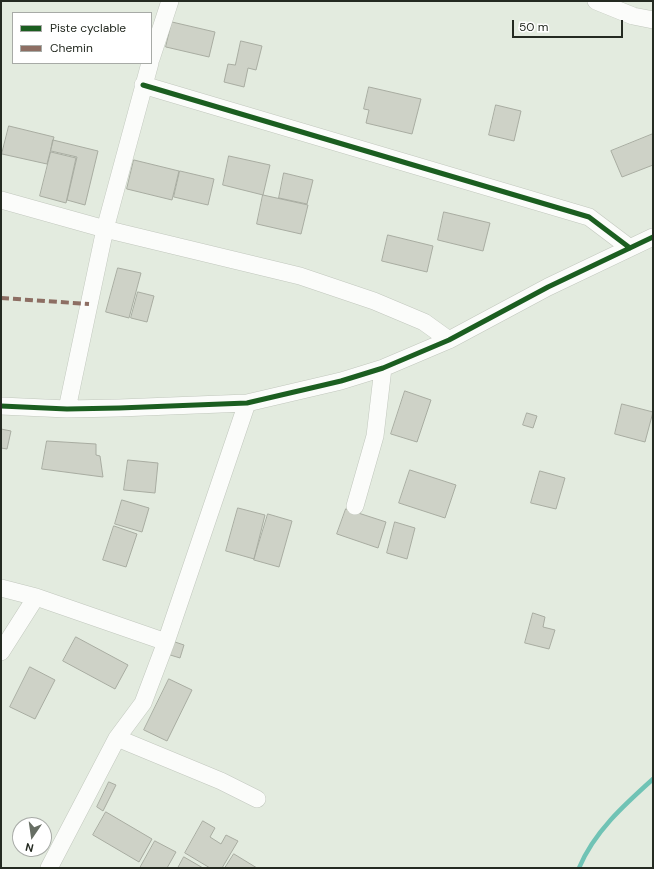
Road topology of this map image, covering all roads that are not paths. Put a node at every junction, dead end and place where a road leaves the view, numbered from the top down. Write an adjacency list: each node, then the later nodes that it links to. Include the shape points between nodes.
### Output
1 (170, 1): 4 (street)
2 (596, 1): 3 (street, via 633,16)
3 (653, 20)
4 (152, 56)
5 (150, 64): 6 (street)
6 (143, 85): 8 (street); 10 (street, via 589,217)
7 (1, 200): 8 (street)
8 (105, 229): 11 (street, via 300,276 374,301 424,322); 15 (street)
9 (653, 237): 10 (street)
10 (630, 248): 11 (street, via 548,287)
11 (449, 340): 12 (street)
12 (383, 368): 13 (street, via 341,381); 16 (street, via 375,436)
13 (247, 403): 15 (street); 19 (street)
14 (1, 406): 15 (street)
15 (66, 409)
16 (355, 506)
17 (1, 588): 18 (street)
18 (36, 597): 19 (street); 20 (street)
19 (166, 642): 21 (street, via 143,703)
20 (1, 652)
21 (117, 738): 22 (street, via 221,781); 23 (street)
22 (257, 799)
23 (49, 868)

